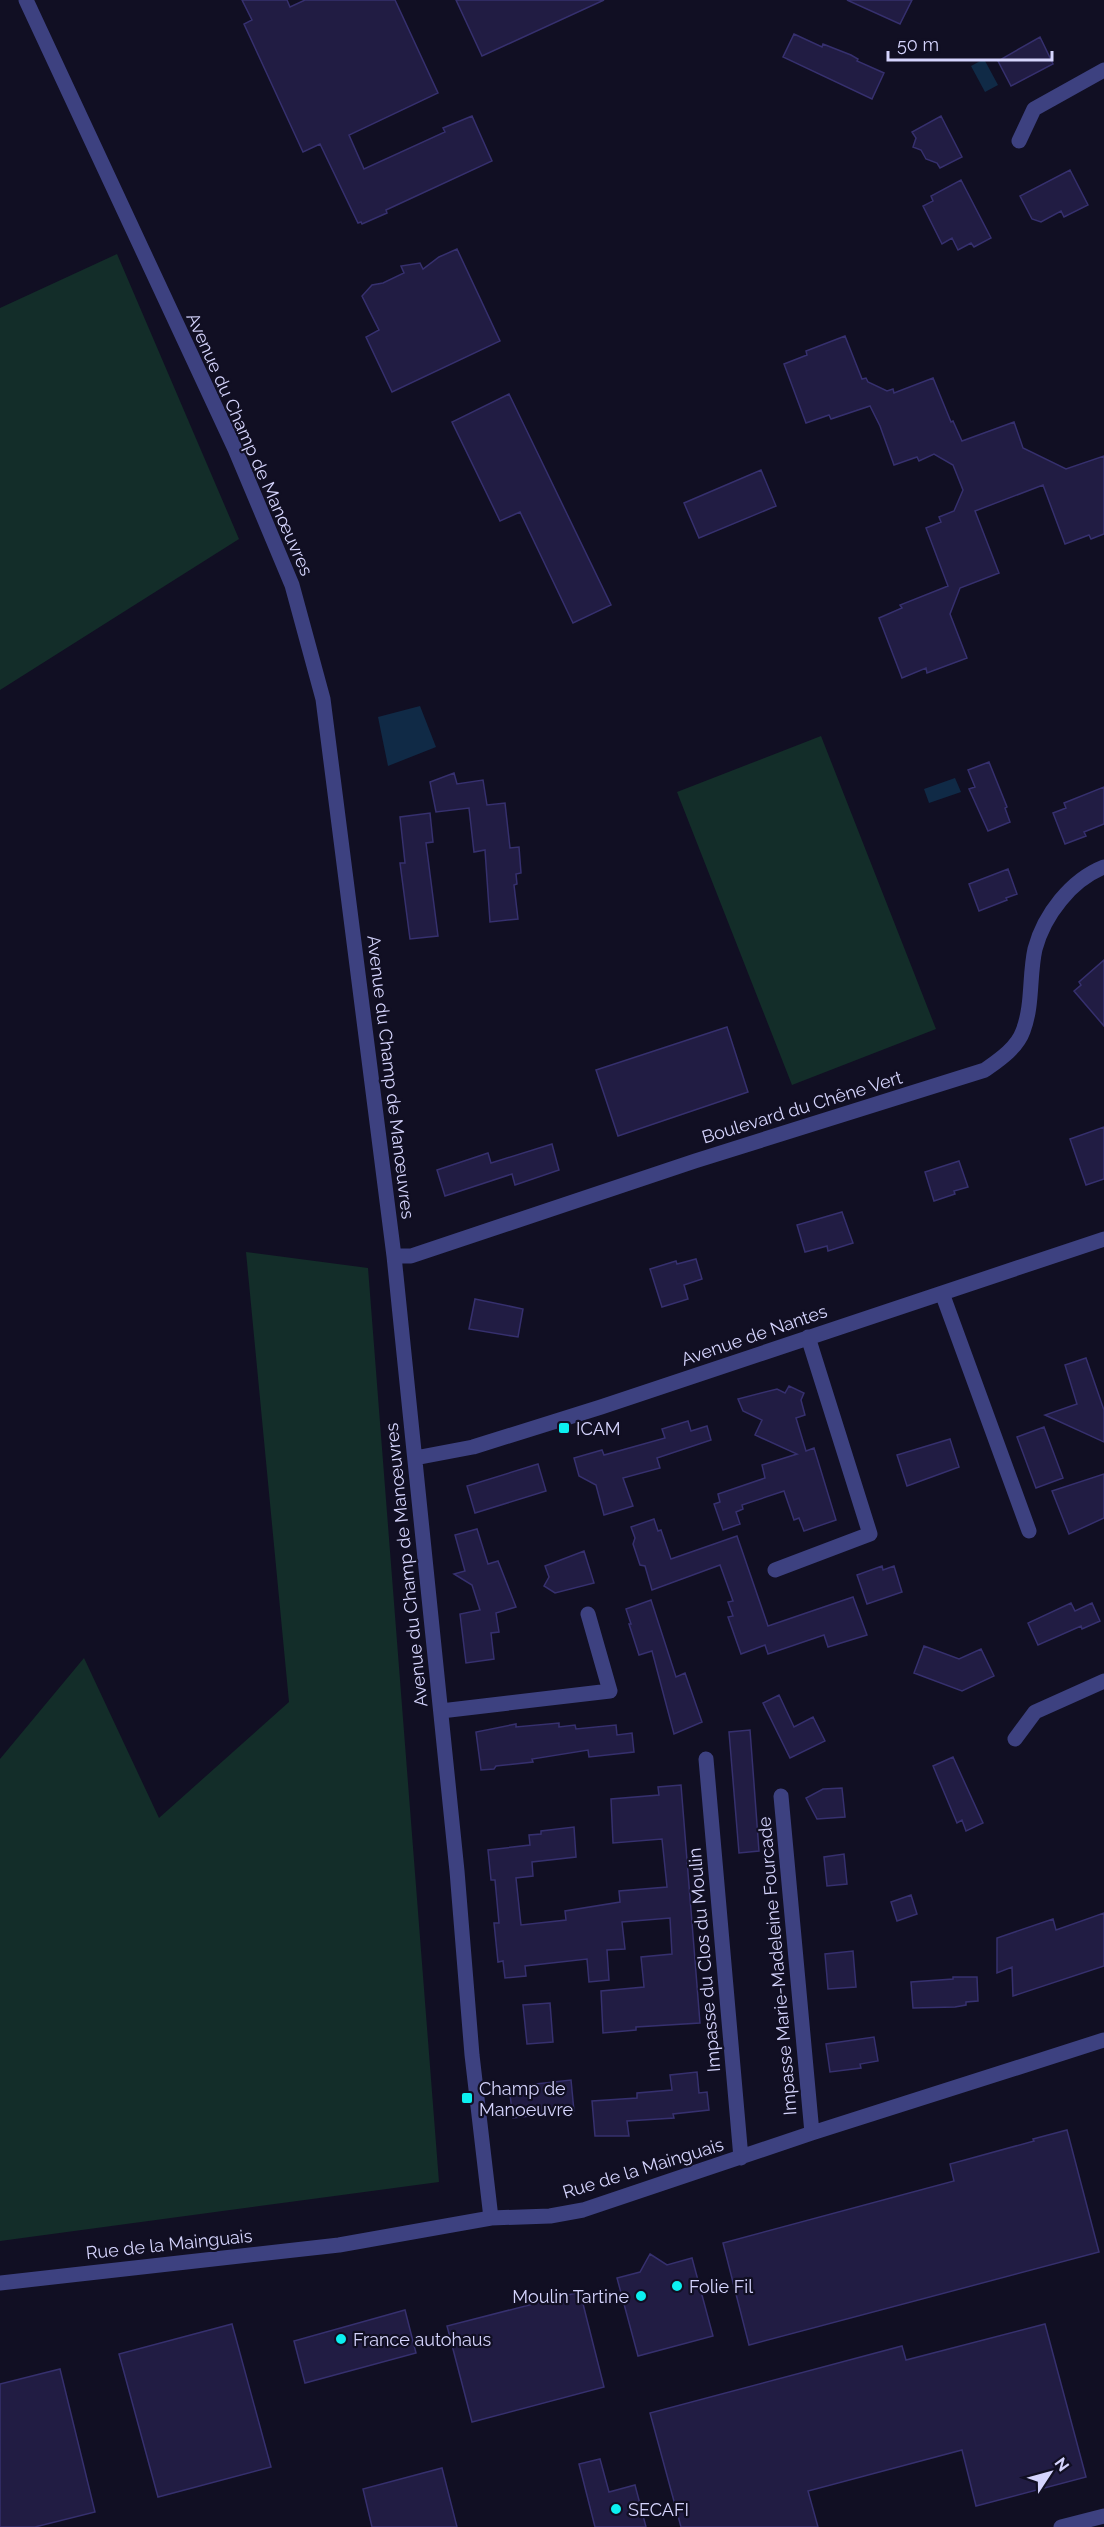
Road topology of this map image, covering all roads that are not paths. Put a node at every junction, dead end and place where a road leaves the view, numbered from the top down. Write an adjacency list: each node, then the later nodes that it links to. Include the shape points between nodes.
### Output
1 (26, 0): 6 (street, Avenue du Champ de Manœuvres, via 235,449 292,585 323,699)
2 (1104, 70): 3 (street, via 1034,109)
3 (1019, 141)
4 (1104, 867): 6 (street, Boulevard du Chêne Vert, via 1068,891 1051,914 1035,949 1030,1007 1023,1034 1006,1055 984,1070 411,1256)
5 (1104, 1239): 7 (street, Avenue de Nantes)
6 (394, 1256): 9 (street, Avenue du Champ de Manœuvres)
7 (942, 1293): 8 (street, Avenue de Nantes); 10 (street)
8 (808, 1337): 9 (street, Avenue de Nantes, via 473,1447); 11 (street, via 870,1534)
9 (415, 1458): 14 (street, Avenue du Champ de Manœuvres)
10 (1029, 1532)
11 (775, 1570)
12 (588, 1614): 14 (street, via 610,1691)
13 (1104, 1681): 15 (street, via 1035,1712)
14 (441, 1711): 21 (street, Avenue du Champ de Manœuvres)
15 (1015, 1739)
16 (706, 1759): 20 (street, Impasse du Clos du Moulin)
17 (781, 1796): 19 (street, Impasse Marie-Madeleine Fourcade)
18 (1104, 2040): 19 (street, Rue de la Mainguais)
19 (812, 2133): 20 (street, Rue de la Mainguais)
20 (741, 2158): 21 (street, Rue de la Mainguais, via 583,2210 550,2216)
21 (491, 2218): 22 (street, Rue de la Mainguais, via 339,2245)
22 (0, 2283)
23 (1104, 2516): 24 (street)
24 (1061, 2527)

